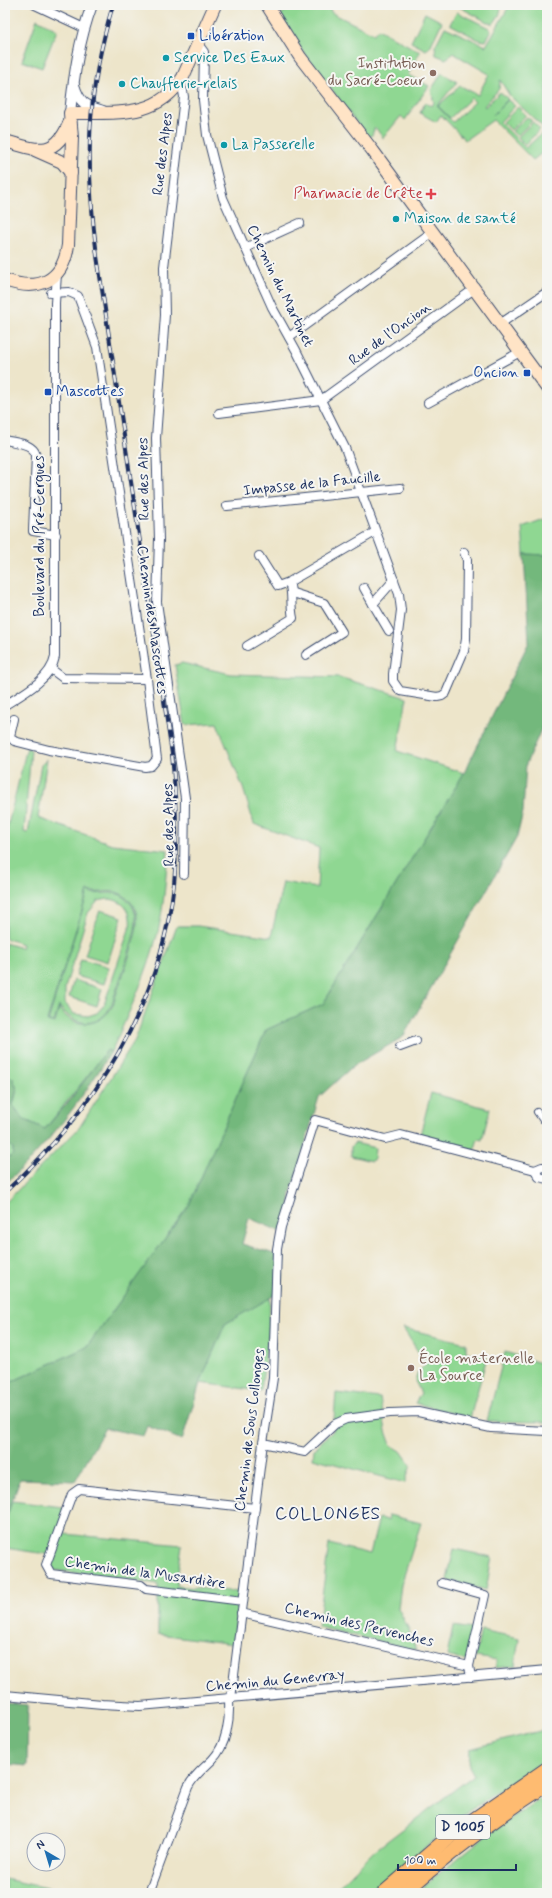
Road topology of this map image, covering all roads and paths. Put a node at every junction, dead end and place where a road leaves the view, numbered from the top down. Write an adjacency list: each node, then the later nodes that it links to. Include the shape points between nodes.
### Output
1 (35, 5): 5 (street)
2 (92, 5): 5 (street)
3 (215, 5): 6 (main road)
4 (267, 5): 16 (main road, via 304,62)
5 (84, 28): 7 (street)
6 (198, 44): 8 (main road); 17 (street, Chemin du Martinet, via 204,52 203,100 212,159 223,198)
7 (73, 83): 9 (street, via 83,103); 10 (street)
8 (179, 84): 9 (main road, via 153,105); 49 (street, Rue des Alpes, via 184,97 164,267 165,315 156,438 159,539 157,602 185,798)
9 (111, 114): 10 (main road); 11 (main road, via 84,120 75,128)
10 (70, 117): 11 (main road); 13 (main road, via 63,136 57,143 46,149)
11 (72, 138): 14 (main road)
12 (5, 142): 13 (main road)
13 (34, 150): 14 (main road, via 62,162)
14 (70, 173): 19 (main road, via 66,258)
15 (300, 223): 17 (street)
16 (432, 233): 20 (main road); 23 (street)
17 (245, 248): 23 (street, Chemin du Martinet)
18 (5, 280): 19 (main road, via 24,286 38,285)
19 (50, 289): 34 (street, Boulevard du Pré-Cergues, via 55,303); 46 (street, Chemin des Mascottes, via 72,292 80,298 97,347)
20 (474, 289): 22 (main road); 26 (street, Rue de l'Oncion)
21 (547, 292): 22 (street)
22 (500, 324): 24 (main road)
23 (289, 337): 26 (street, Chemin du Martinet)
24 (520, 352): 25 (main road); 27 (street)
25 (547, 388)
26 (321, 400): 28 (street); 31 (street, Chemin du Martinet, via 345,448)
27 (428, 403)
28 (220, 412)
29 (5, 440): 34 (street, via 30,446 35,450 33,531)
30 (400, 488): 31 (street, Impasse de la Faucille)
31 (361, 494): 32 (street, Impasse de la Faucille); 33 (street, Chemin du Martinet)
32 (227, 506)
33 (375, 532): 37 (street, Chemin du Martinet); 38 (street)
34 (56, 535): 45 (street, Boulevard du Pré-Cergues, via 56,653)
35 (464, 552): 37 (street, Chemin du Martinet, via 467,560 466,640 464,651 446,693 442,696 400,691 393,681 401,602)
36 (259, 556): 38 (street, via 278,586)
37 (394, 580): 41 (street)
38 (290, 582): 40 (street)
39 (364, 588): 41 (street)
40 (293, 593): 43 (street, via 290,606 293,618); 44 (street, via 324,603 342,632)
41 (373, 604): 42 (street)
42 (389, 631)
43 (247, 646)
44 (306, 655)
45 (51, 669): 46 (street, via 63,678); 47 (street)
46 (147, 679): 48 (street, Chemin des Mascottes, via 157,756 156,762 151,766 145,767 14,742 10,736)
47 (5, 705)
48 (14, 719)
49 (184, 874)
50 (416, 1041): 51 (street)
51 (400, 1047)
52 (537, 1112): 53 (street, via 542,1119)
53 (547, 1120)
54 (547, 1168): 55 (street)
55 (535, 1170): 56 (street, via 540,1177); 58 (street, Chemin de Sous Collonges, via 401,1135 385,1139 315,1120 281,1227 277,1250 273,1378)
56 (547, 1179)
57 (547, 1431): 58 (street, via 491,1428 432,1414 397,1413 346,1419 335,1424 305,1452)
58 (263, 1443): 59 (street, Chemin de Sous Collonges)
59 (255, 1508): 61 (street, Chemin de Sous Collonges); 61 (street, Chemin de la Musardière, via 79,1489 72,1494 46,1565 51,1574)
60 (442, 1583): 63 (street, via 485,1595)
61 (243, 1601): 62 (street, Chemin de Sous Collonges)
62 (241, 1613): 63 (street, Chemin des Pervenches); 67 (street, Chemin de Sous Collonges)
63 (470, 1666): 65 (street)
64 (547, 1670): 65 (street, Chemin du Genevray)
65 (471, 1677): 67 (street, Chemin du Genevray)
66 (5, 1695): 67 (street, Chemin du Genevray, via 119,1705 161,1705)
67 (230, 1699): 70 (street, Chemin de Sous Collonges, via 228,1725 222,1744 214,1759 195,1776 188,1787)
68 (547, 1769): 71 (highway, D 1005, via 449,1837)
69 (547, 1784): 72 (highway, D 1005, via 457,1847)
70 (149, 1893)
71 (384, 1893)
72 (403, 1893)

